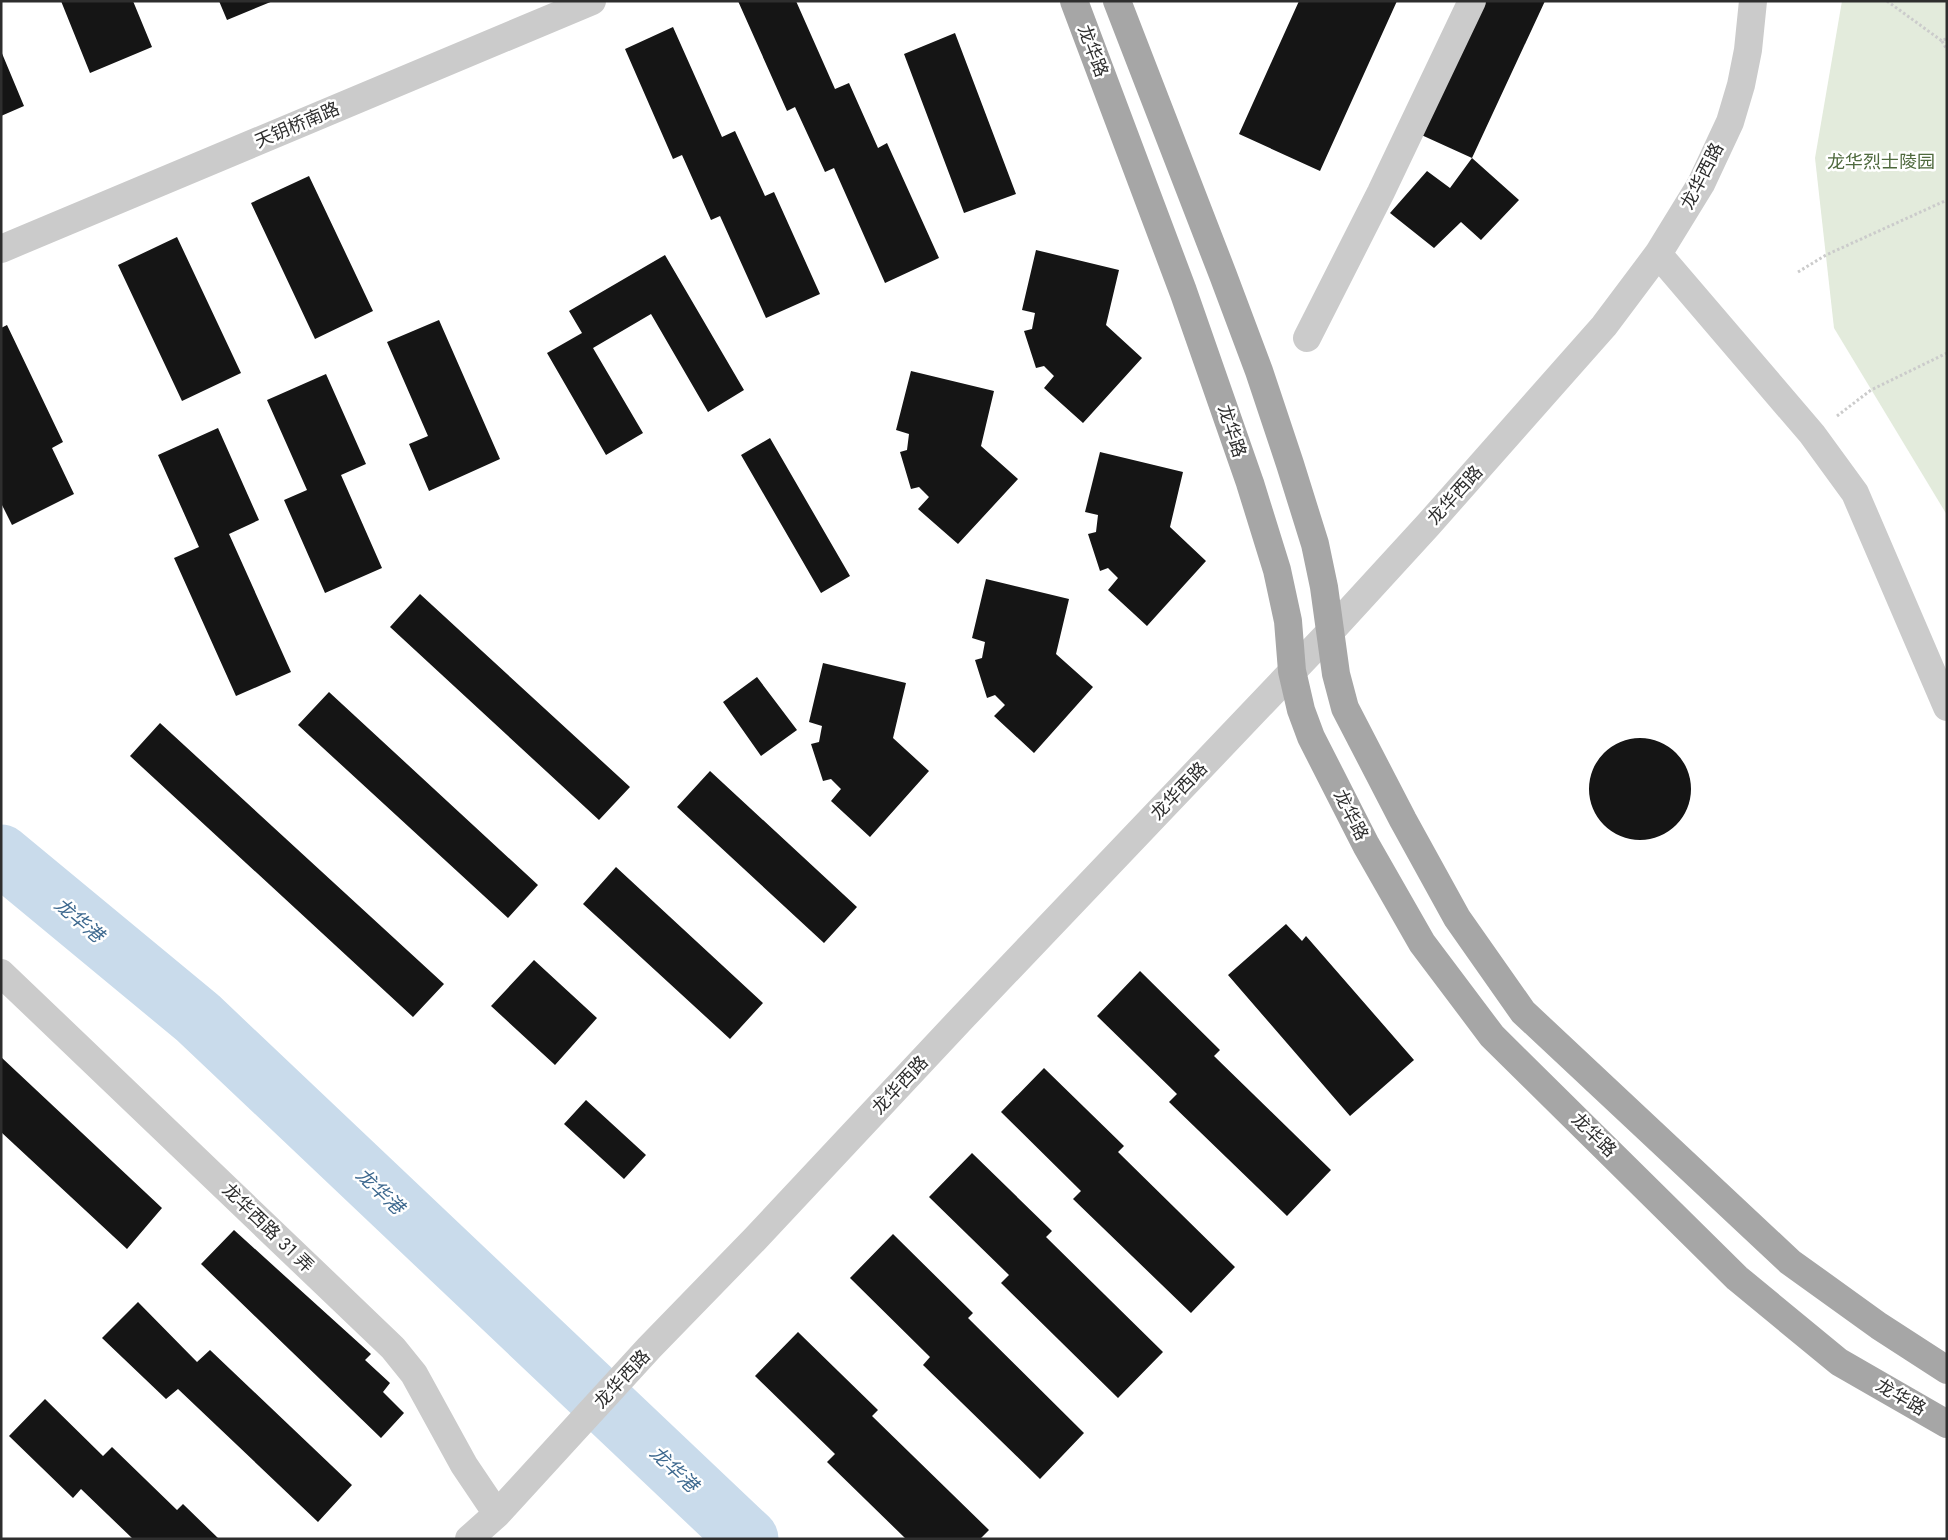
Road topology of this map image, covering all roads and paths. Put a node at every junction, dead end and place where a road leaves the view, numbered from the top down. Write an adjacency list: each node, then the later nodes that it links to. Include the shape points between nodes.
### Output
1 (592, 1): 11 (street, 天钥桥南路)
2 (1074, 1): 18 (main road, 龙华路, via 1183,290 1250,482 1277,570 1288,621)
3 (1117, 1): 17 (main road, via 1259,371 1315,544)
4 (1472, 1): 14 (street)
5 (1753, 1): 12 (street, 龙华西路, via 1748,50 1730,122 1701,184)
6 (1887, 1): 8 (path)
7 (1947, 38): 8 (path)
8 (1942, 41): 9 (path)
9 (1947, 50)
10 (1947, 200): 13 (path, via 1826,255)
11 (1, 249)
12 (1658, 254): 16 (street); 17 (street, 龙华西路, via 1604,326)
13 (1798, 272)
14 (1307, 338)
15 (1947, 354): 16 (path, via 1872,390)
16 (1812, 434): 19 (street, via 1855,493)
17 (1329, 633): 18 (street, 龙华西路); 21 (main road, via 1345,708 1457,918 1523,1012 1790,1262)
18 (1292, 671): 22 (main road, 龙华路, via 1311,737 1366,844 1422,943 1492,1036 1737,1278 1838,1362); 23 (street, 龙华西路, via 649,1348)
19 (1947, 707)
20 (1, 973): 23 (street, 龙华西路 31 弄, via 393,1348 414,1374 464,1465)
21 (1947, 1370)
22 (1947, 1424)
23 (492, 1526): 24 (street, 龙华西路)
24 (469, 1539)

